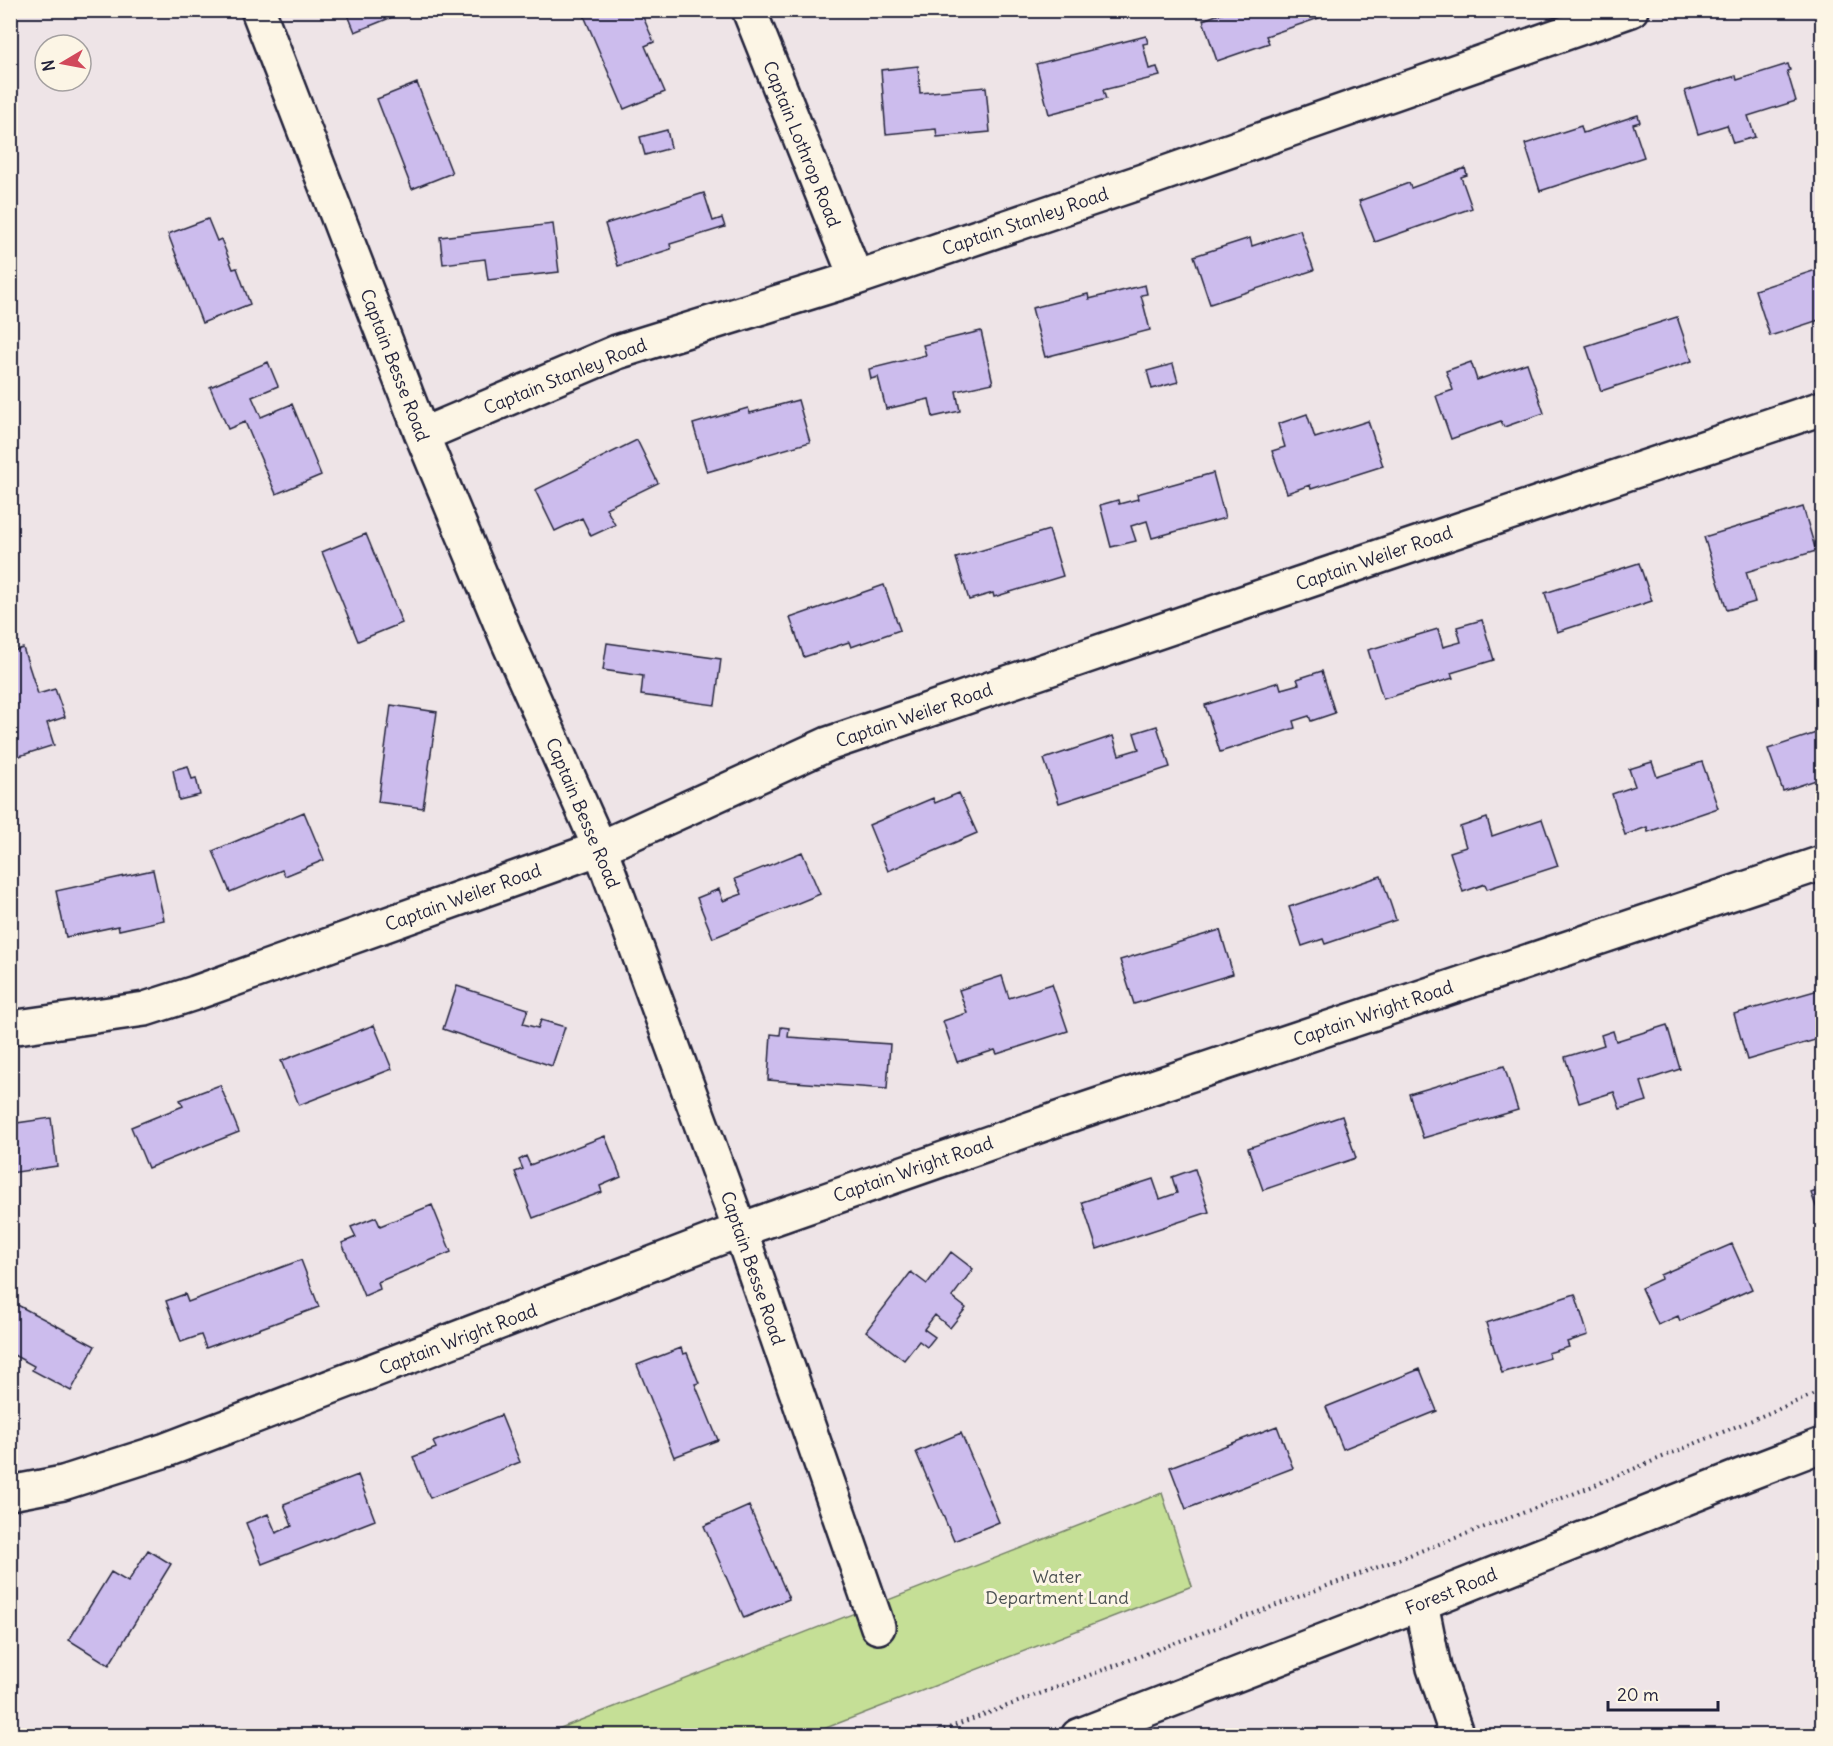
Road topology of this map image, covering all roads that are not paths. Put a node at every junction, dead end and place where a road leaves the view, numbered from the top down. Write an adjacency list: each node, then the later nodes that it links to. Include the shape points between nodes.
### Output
1 (258, 10): 6 (street, Captain Besse Road)
2 (749, 10): 4 (street, Captain Lothrop Road)
3 (1631, 10): 4 (street, Captain Stanley Road)
4 (856, 278): 6 (street, Captain Stanley Road, via 617,352)
5 (1822, 408): 7 (street, Captain Weiler Road, via 828,744)
6 (422, 435): 7 (street, Captain Besse Road)
7 (600, 848): 9 (street, Captain Weiler Road, via 145,1009); 10 (street, Captain Besse Road)
8 (1822, 863): 10 (street, Captain Wright Road, via 1078,1112)
9 (10, 1028)
10 (740, 1230): 12 (street, Captain Wright Road, via 166,1450 63,1483); 14 (street, Captain Besse Road)
11 (1822, 1445): 13 (street, Forest Road)
12 (10, 1493)
13 (1421, 1603): 15 (street, Forest Road); 16 (street, via 1434,1668)
14 (878, 1627)
15 (1078, 1736)
16 (1457, 1736)

